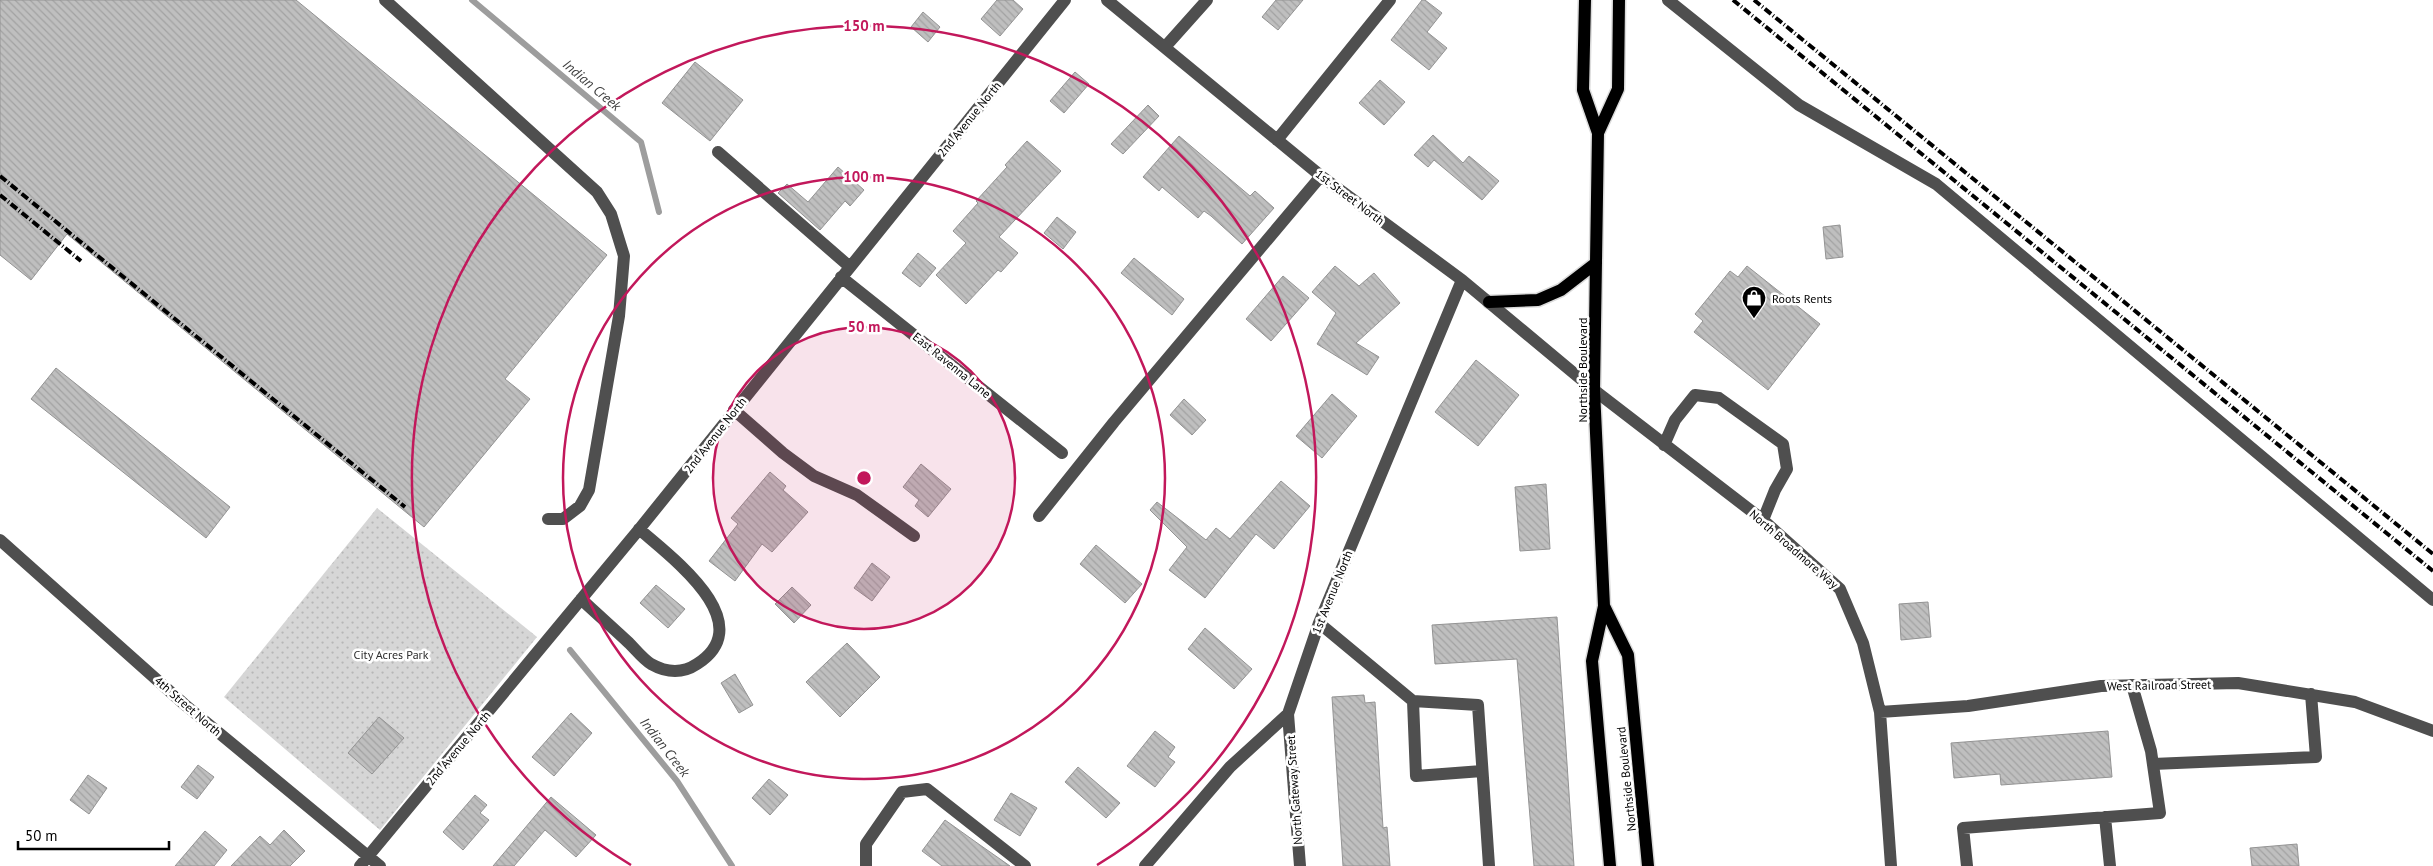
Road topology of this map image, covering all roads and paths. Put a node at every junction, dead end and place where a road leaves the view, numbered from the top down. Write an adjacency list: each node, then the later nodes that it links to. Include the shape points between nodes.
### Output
1 (385, 0): 24 (street, via 597,192 611,214 624,256 619,316 598,449 589,490 580,506 563,519)
2 (1065, 0): 15 (street, 2nd Avenue North)
3 (1108, 0): 9 (street, 1st Street North)
4 (1207, 0): 9 (street)
5 (1390, 0): 11 (street)
6 (1619, 0): 10 (main road, Northside Boulevard, via 1618,89)
7 (1668, 0): 30 (street, via 1799,104 1936,184)
8 (1585, 1): 10 (main road, Northside Boulevard, via 1583,90)
9 (1165, 47): 11 (street, 1st Street North)
10 (1598, 133): 14 (main road, Northside Boulevard)
11 (1278, 140): 13 (street, 1st Street North)
12 (718, 152): 15 (street)
13 (1322, 176): 17 (street, 1st Street North); 23 (street)
14 (1596, 263): 18 (main road, via 1561,290 1538,300); 19 (main road, Northside Boulevard)
15 (850, 266): 16 (street, 2nd Avenue North)
16 (841, 277): 20 (street, 2nd Avenue North); 22 (street, East Ravenna Lane)
17 (1462, 280): 18 (street, 1st Street North); 32 (street, 1st Avenue North)
18 (1489, 302): 19 (street, 1st Street North)
19 (1594, 390): 21 (street, North Broadmore Way); 31 (main road, Northside Boulevard)
20 (734, 410): 26 (street, 2nd Avenue North); 27 (street, via 814,476 857,495)
21 (1664, 445): 25 (street, North Broadmore Way); 25 (street, via 1675,420 1695,395 1719,398 1782,444 1787,468)
22 (1062, 453)
23 (1039, 516)
24 (548, 519)
25 (1763, 520): 36 (street, North Broadmore Way, via 1840,589 1863,643)
26 (639, 529): 29 (street, 2nd Avenue North); 29 (street, via 685,570 714,604 719,621 718,640 709,656 687,670 670,672 650,663)
27 (914, 536)
28 (0, 541): 42 (street, 4th Street North)
29 (582, 599): 42 (street, 2nd Avenue North)
30 (2433, 600)
31 (1604, 606): 49 (main road, Northside Boulevard, via 1592,661); 50 (main road, Northside Boulevard, via 1628,655)
32 (1319, 623): 35 (street); 37 (street, 1st Avenue North)
33 (2132, 686): 34 (street, West Railroad Street, via 2238,683); 36 (street, West Railroad Street, via 2101,686 1968,706); 39 (street)
34 (2311, 694): 38 (street, West Railroad Street, via 2356,702); 39 (street, via 2316,757)
35 (1413, 701): 40 (street, via 1478,705); 40 (street, via 1416,776)
36 (1880, 712): 51 (street, North Broadmore Way)
37 (1288, 714): 46 (street, 1st Avenue North, via 1230,767); 47 (street, North Gateway Street)
38 (2433, 731)
39 (2153, 764): 41 (street, via 2160,813)
40 (1482, 771): 48 (street)
41 (2105, 817): 52 (street, via 1963,828); 53 (street)
42 (364, 861): 43 (street, 4th Street North)
43 (380, 866)
44 (866, 866): 45 (street, via 866,844 902,792 927,788)
45 (1025, 866)
46 (1145, 866)
47 (1300, 866)
48 (1489, 866)
49 (1610, 866)
50 (1648, 866)
51 (1891, 866)
52 (1967, 866)
53 (2110, 866)

